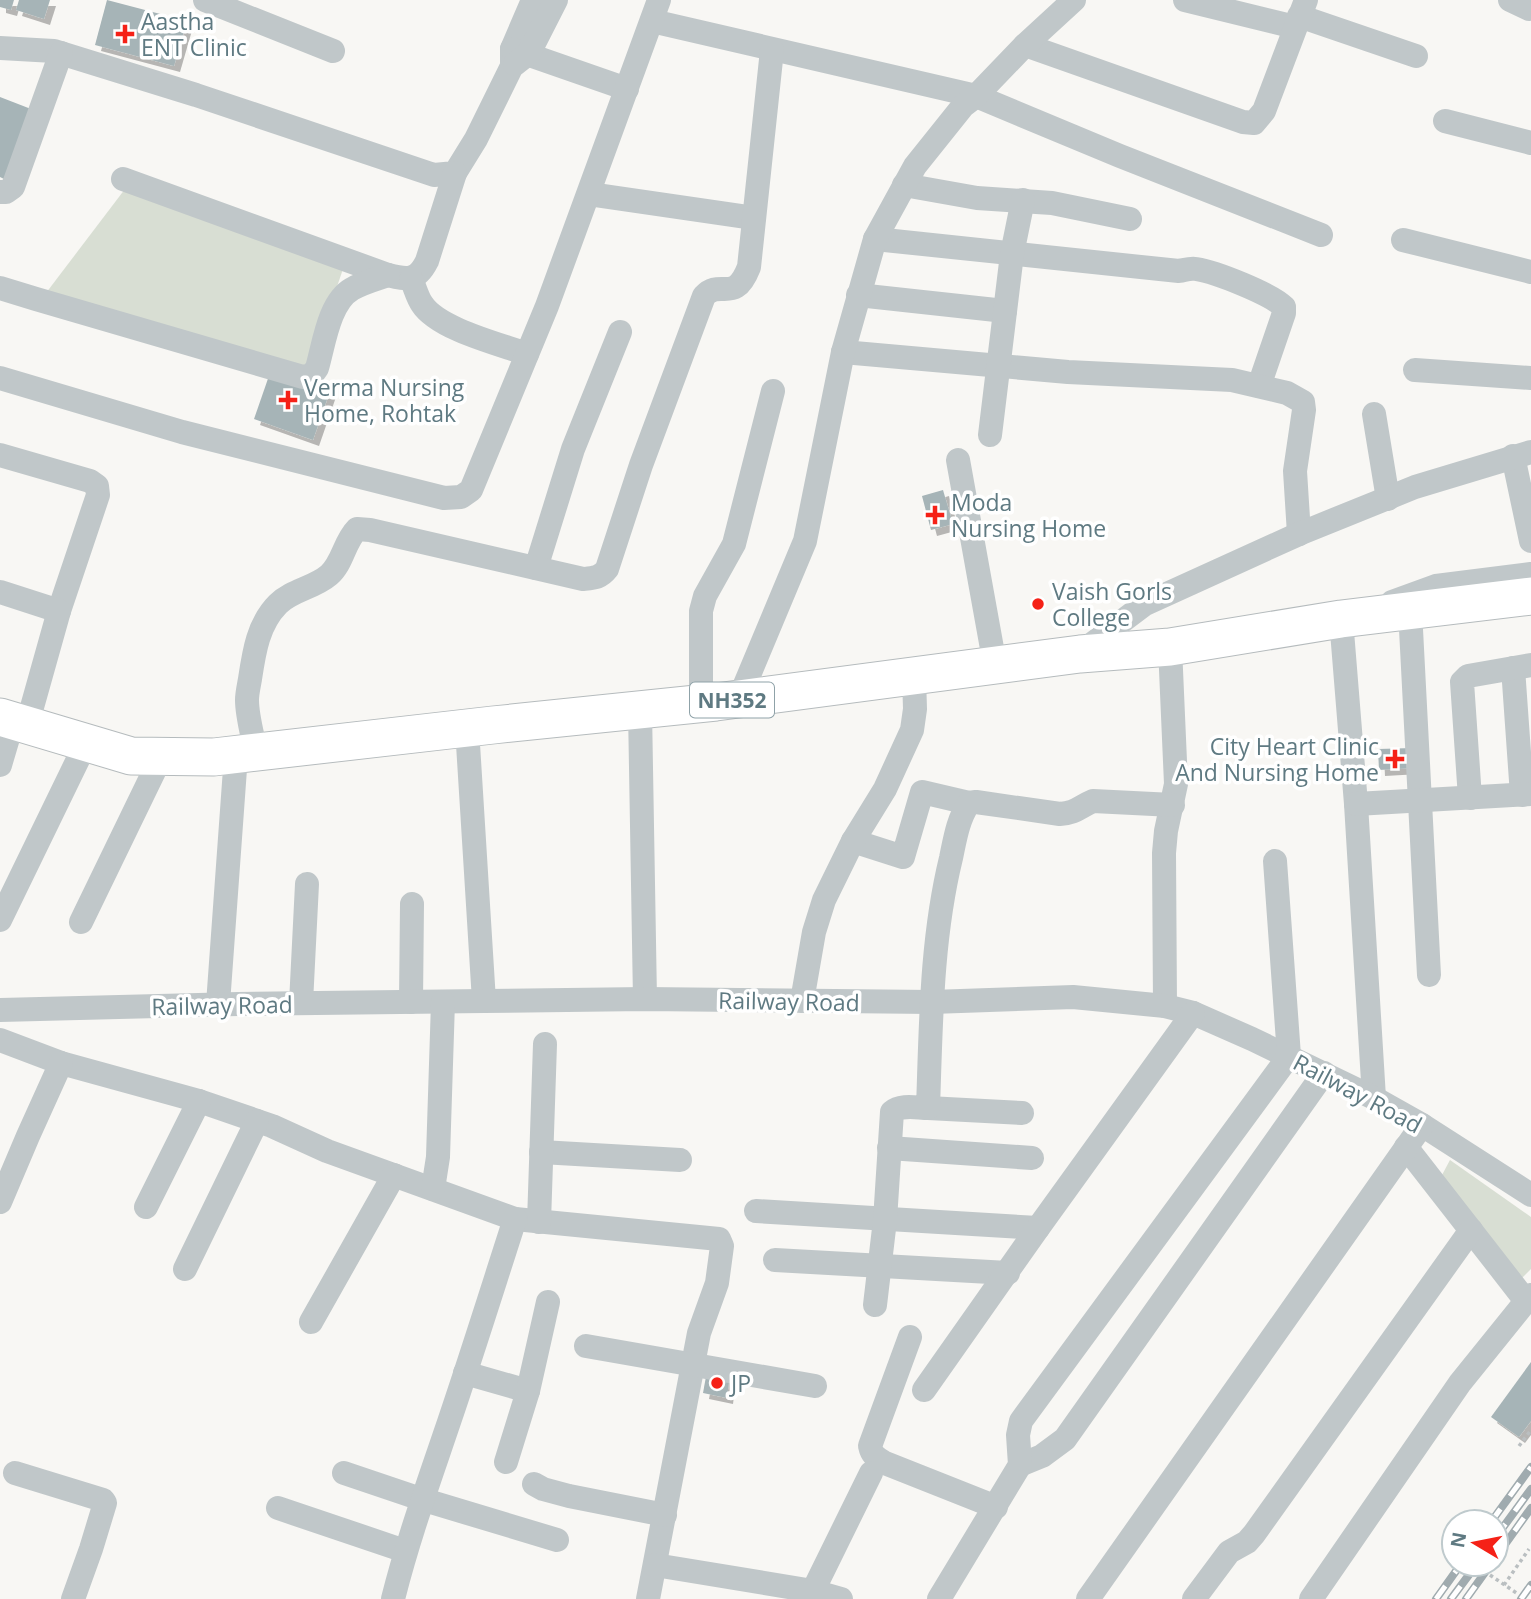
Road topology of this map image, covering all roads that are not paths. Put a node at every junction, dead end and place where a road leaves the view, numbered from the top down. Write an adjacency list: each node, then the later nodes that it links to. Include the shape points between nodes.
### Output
1 (205, 0): 11 (street)
2 (533, 0): 13 (street)
3 (556, 0): 13 (street)
4 (1074, 0): 8 (street)
5 (1185, 0): 7 (street)
6 (656, 10): 10 (street); 15 (street)
7 (1300, 14): 8 (street, via 1264,111 1254,123); 14 (street)
8 (1025, 45): 16 (street)
9 (0, 48): 12 (street)
10 (772, 50): 16 (street); 25 (street)
11 (333, 51)
12 (61, 53): 19 (street, via 417,170 435,175); 22 (street, via 13,187)
13 (518, 56): 15 (street); 19 (street)
14 (1416, 56)
15 (628, 89): 23 (street)
16 (976, 96): 21 (street, via 963,106); 27 (street)
17 (1445, 121): 18 (street)
18 (1531, 143)
19 (455, 173): 32 (street, via 427,261 421,272)
20 (123, 179): 32 (street)
21 (904, 185): 24 (street, via 977,198); 28 (street)
22 (0, 192)
23 (589, 194): 25 (street); 38 (street)
24 (1023, 200): 26 (street); 30 (street)
25 (754, 218): 53 (street, via 744,280 737,287 713,289 704,296 607,569 595,579 583,579)
26 (1130, 219)
27 (1321, 235)
28 (875, 239): 30 (street); 34 (street)
29 (1403, 240): 31 (street)
30 (1012, 254): 35 (street); 43 (street, via 1197,269 1270,297 1282,304 1284,313)
31 (1531, 272)
32 (400, 277): 33 (street, via 352,288 341,298 317,368 303,377); 38 (street, via 434,318)
33 (0, 288)
34 (859, 295): 35 (street); 37 (street)
35 (1005, 311): 39 (street)
36 (621, 332): 53 (street, via 573,449)
37 (843, 352): 39 (street); 66 (street, via 805,541)
38 (527, 354): 41 (street, via 471,490 461,497 444,498 183,432)
39 (997, 366): 43 (street, via 1233,380); 46 (street)
40 (1415, 370): 42 (street)
41 (0, 378)
42 (1531, 378)
43 (1259, 386): 51 (street, via 1303,402 1295,471)
44 (773, 391): 67 (street, via 734,544 701,611)
45 (1374, 414): 50 (street)
46 (990, 435)
47 (1522, 454): 50 (street); 52 (street)
48 (0, 455): 58 (street, via 97,486 98,495)
49 (958, 460): 63 (street)
50 (1388, 499): 51 (street)
51 (1299, 534): 62 (street, via 1145,604)
52 (1531, 541)
53 (536, 568): 72 (street, via 357,529 337,568 277,604 265,621 253,655)
54 (1531, 574): 60 (street, via 1436,586)
55 (0, 592): 58 (street)
56 (1531, 596): 57 (highway, NH352)
57 (1436, 607): 59 (street, via 1454,621); 60 (highway, NH352); 77 (street)
58 (60, 611): 69 (street)
59 (1531, 611)
60 (1354, 617): 61 (highway, NH352); 79 (street)
61 (1170, 647): 62 (highway, NH352); 80 (street)
62 (1080, 654): 63 (highway, NH352)
63 (995, 665): 65 (highway, NH352)
64 (1522, 667): 75 (street); 76 (street, via 1468,676 1462,682)
65 (914, 676): 66 (highway, NH352); 81 (street, via 912,730 886,789)
66 (739, 699): 67 (highway, NH352)
67 (701, 704): 68 (highway, NH352)
68 (640, 710): 70 (highway, NH352); 88 (street)
69 (13, 721): 71 (highway, NH352); 74 (street)
70 (467, 728): 72 (highway, NH352); 89 (street)
71 (86, 743): 73 (highway, NH352, via 131,756); 85 (street)
72 (246, 754): 73 (highway, NH352); 95 (street)
73 (161, 757): 86 (street)
74 (0, 765)
75 (1527, 795): 76 (street)
76 (1470, 798): 77 (street)
77 (1419, 801): 79 (street); 87 (street)
78 (969, 803): 80 (street, via 1060,814 1070,814 1093,801); 81 (street, via 922,792 903,856); 93 (street, via 960,821 941,904)
79 (1356, 804): 104 (street)
80 (1173, 805): 96 (street, via 1164,853)
81 (853, 841): 90 (street, via 824,900)
82 (1275, 861): 101 (street)
83 (307, 884): 94 (street)
84 (412, 904): 91 (street)
85 (0, 920)
86 (81, 922)
87 (1429, 975)
88 (645, 999): 89 (street, Railway Road); 90 (street, Railway Road)
89 (484, 1001): 92 (street, Railway Road)
90 (802, 1001): 93 (street, Railway Road)
91 (411, 1002): 92 (street, Railway Road); 94 (street, Railway Road)
92 (443, 1002): 116 (street)
93 (932, 1002): 96 (street, Railway Road, via 1073,998); 106 (street)
94 (302, 1003): 95 (street, Railway Road)
95 (218, 1004): 97 (street, Railway Road)
96 (1165, 1006): 98 (street, Railway Road)
97 (0, 1010)
98 (1193, 1013): 101 (street, Railway Road); 124 (street)
99 (0, 1040): 102 (street)
100 (545, 1044): 112 (street)
101 (1289, 1056): 103 (street, Railway Road); 142 (street, via 1021,1421)
102 (61, 1063): 105 (street); 118 (street)
103 (1324, 1073): 104 (street, Railway Road); 142 (street, via 1065,1439)
104 (1374, 1098): 109 (street, Railway Road)
105 (198, 1101): 108 (street); 119 (street)
106 (928, 1108): 107 (street); 111 (street, via 892,1112)
107 (1022, 1113)
108 (257, 1121): 115 (street); 128 (street)
109 (1422, 1125): 110 (street); 117 (street, Railway Road)
110 (1406, 1147): 125 (street); 160 (street)
111 (889, 1148): 113 (street); 122 (street)
112 (541, 1152): 114 (street); 123 (street)
113 (1032, 1158)
114 (680, 1160)
115 (394, 1175): 116 (street); 133 (street)
116 (433, 1189): 121 (street)
117 (1531, 1195)
118 (0, 1202)
119 (146, 1207)
120 (756, 1210): 122 (street)
121 (514, 1219): 123 (street); 137 (street)
122 (885, 1220): 124 (street); 127 (street)
123 (539, 1222): 136 (street, via 719,1239 717,1283)
124 (1038, 1228): 129 (street)
125 (1471, 1230): 130 (street); 161 (street, via 1254,1534 1229,1552)
126 (775, 1260): 127 (street)
127 (880, 1266): 129 (street); 132 (street)
128 (185, 1269)
129 (1008, 1273): 139 (street)
130 (1528, 1298): 162 (street, via 1460,1383)
131 (548, 1301): 140 (street)
132 (875, 1306)
133 (311, 1322)
134 (910, 1337): 148 (street, via 871,1453 885,1463)
135 (586, 1346): 136 (street)
136 (693, 1363): 138 (street); 150 (street)
137 (465, 1373): 140 (street); 147 (street)
138 (815, 1386)
139 (925, 1390)
140 (528, 1391): 141 (street)
141 (506, 1462)
142 (1020, 1465): 148 (street)
143 (871, 1473): 154 (street)
144 (15, 1474): 155 (street, via 105,1503)
145 (344, 1474): 147 (street)
146 (534, 1484): 150 (street, via 569,1496)
147 (421, 1499): 151 (street); 152 (street)
148 (996, 1507): 159 (street)
149 (278, 1508): 152 (street)
150 (665, 1515): 153 (street)
151 (557, 1540)
152 (405, 1551): 156 (street)
153 (655, 1565): 154 (street); 157 (street)
154 (811, 1595): 158 (street)
155 (73, 1599)
156 (393, 1599)
157 (648, 1599)
158 (841, 1599)
159 (939, 1599)
160 (1088, 1599)
161 (1194, 1599)
162 (1311, 1599)

